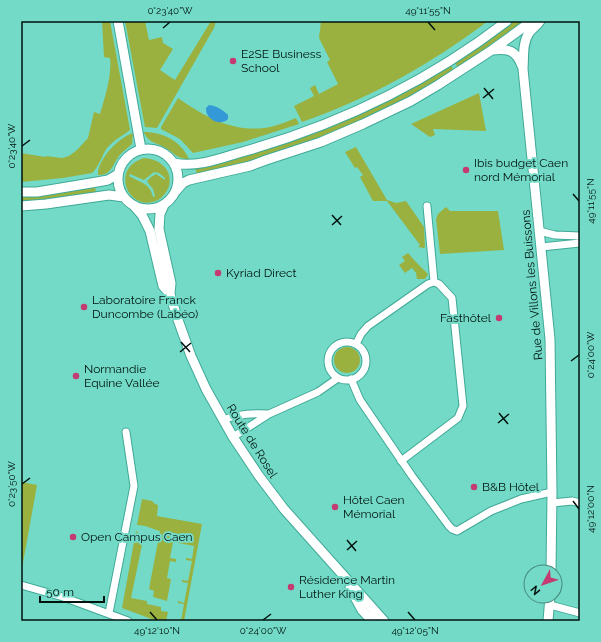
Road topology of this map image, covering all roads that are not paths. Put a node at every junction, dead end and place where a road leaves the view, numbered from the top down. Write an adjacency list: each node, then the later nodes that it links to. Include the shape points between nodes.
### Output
1 (118, 21): 7 (street)
2 (507, 21): 8 (street, via 451,60 351,114 276,143 205,162 186,165)
3 (532, 21): 5 (street)
4 (540, 21): 6 (street, via 526,37)
5 (492, 50): 6 (street, via 505,49 513,52); 10 (street, via 425,93 363,124 321,142 266,160 189,180)
6 (523, 69): 17 (street, Rue de Villons les Buissons)
7 (141, 149): 8 (street, via 164,152); 9 (street, via 126,158)
8 (174, 163): 10 (street, via 178,174)
9 (118, 174): 11 (street, via 108,180 37,192); 12 (street, via 119,186)
10 (176, 191): 13 (street)
11 (21, 192)
12 (124, 197): 14 (street, via 106,195); 15 (street)
13 (164, 204): 15 (street, via 149,209); 22 (street, Route de Rosel, via 159,229 171,283)
14 (21, 206)
15 (134, 206): 22 (street, Route de Rosel, via 150,231 164,286)
16 (427, 206): 21 (street)
17 (539, 231): 18 (street, via 555,235); 20 (street, Rue de Villons les Buissons)
18 (580, 236)
19 (580, 243): 20 (street)
20 (541, 247): 31 (street, Rue de Villons les Buissons, via 550,339)
21 (434, 282): 23 (street, via 368,326); 30 (street, via 452,298 463,406 458,418)
22 (170, 294): 27 (street, Route de Rosel, via 192,356)
23 (356, 344): 24 (street, via 350,342 334,346 329,355 329,368); 25 (street, via 364,352 366,364 359,375)
24 (338, 378): 25 (street); 26 (street, via 318,392)
25 (351, 379): 30 (street, via 360,400)
26 (269, 414): 27 (street, via 250,414); 29 (street)
27 (223, 420): 29 (street, Route de Rosel)
28 (126, 432): 39 (street, via 134,486)
29 (233, 437): 35 (street, Route de Rosel, via 284,510)
30 (401, 461): 31 (street, via 446,523 457,531 490,511 521,499)
31 (552, 492): 32 (street, Rue de Villons les Buissons)
32 (552, 503): 33 (street); 34 (street, Rue de Villons les Buissons)
33 (580, 503)
34 (551, 564)
35 (346, 580): 42 (street, Route de Rosel, via 362,610); 43 (street, Route de Rosel)
36 (21, 585): 39 (street)
37 (550, 604): 44 (street)
38 (558, 604): 40 (street)
39 (109, 613): 41 (street)
40 (580, 613)
41 (128, 621)
42 (372, 621)
43 (382, 621)
44 (548, 621)

